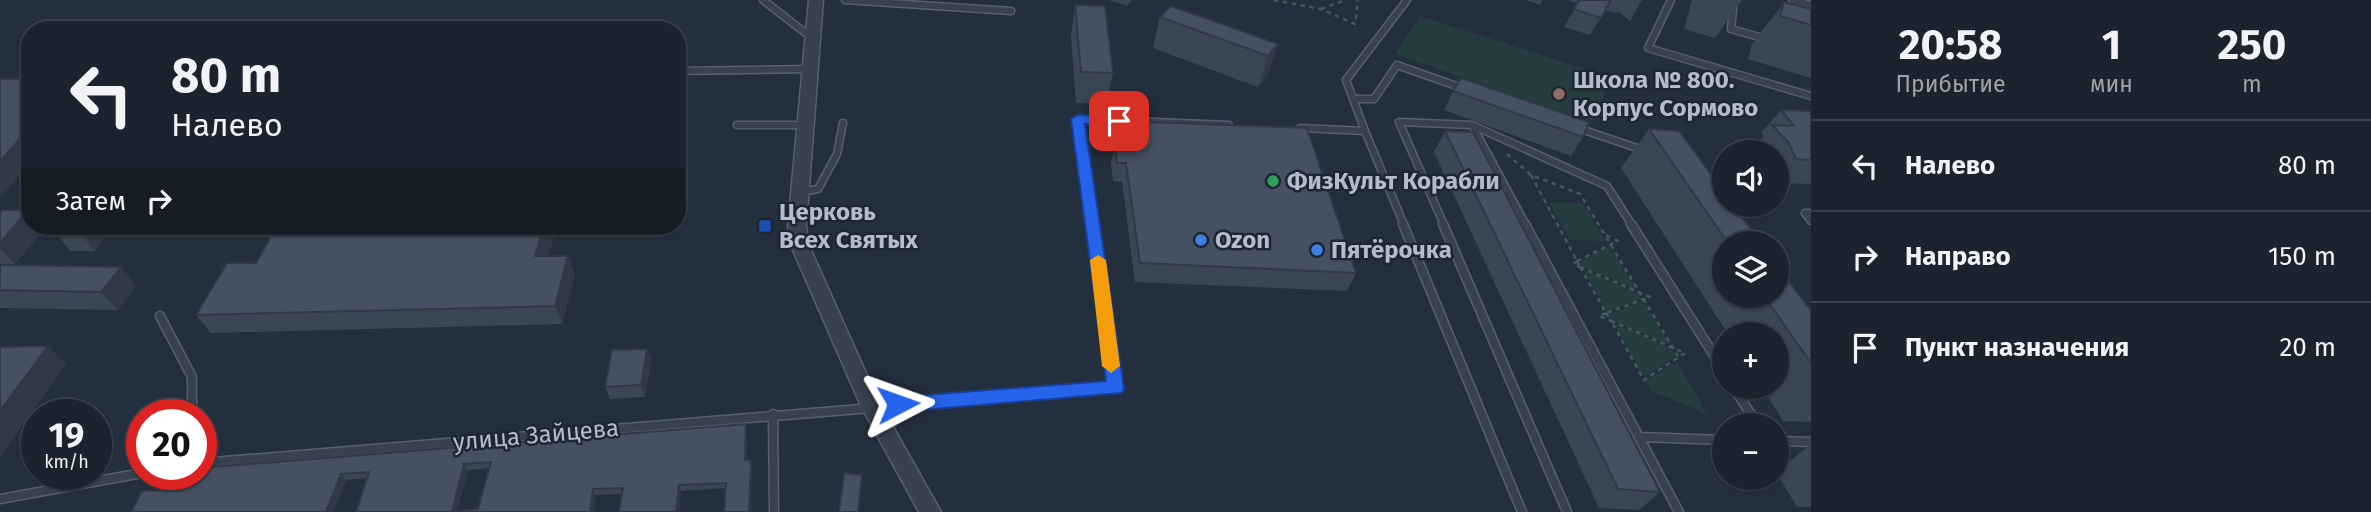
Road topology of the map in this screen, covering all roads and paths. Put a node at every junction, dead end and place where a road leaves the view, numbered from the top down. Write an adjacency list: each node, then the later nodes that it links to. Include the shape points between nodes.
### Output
1 (763, 0): 14 (lane)
2 (816, 0): 14 (street)
3 (845, 0): 13 (lane)
4 (1274, 0): 12 (path)
5 (1346, 0): 12 (path)
6 (1358, 0): 12 (path, via 1355,24)
7 (1407, 0): 20 (lane, via 1346,80)
8 (1671, 0): 19 (lane, via 1648,48)
9 (1734, 0): 15 (lane, via 1731,29)
10 (1792, 0): 11 (lane)
11 (1811, 5)
12 (1321, 9)
13 (1011, 11)
14 (813, 39): 16 (street)
15 (1771, 40)
16 (811, 69): 17 (lane); 23 (street)
17 (686, 71)
18 (1473, 92): 20 (lane, via 1397,65 1374,99)
19 (1811, 96)
20 (1353, 99): 28 (lane)
21 (843, 123): 30 (lane, via 837,154 818,189)
22 (737, 125): 23 (lane)
23 (807, 125): 30 (street)
24 (1472, 125): 43 (lane, via 1607,186); 48 (lane); 58 (lane, via 1399,122)
25 (1242, 126): 46 (lane, улица Зайцева, via 1078,119 1115,388)
26 (1575, 127): 29 (lane)
27 (1296, 128): 28 (lane)
28 (1365, 131): 57 (lane)
29 (1651, 153)
30 (800, 192): 46 (street, via 797,227 801,248)
31 (1811, 213): 32 (lane, via 1805,213)
32 (1811, 221)
33 (1605, 235): 34 (path); 34 (path, via 1618,241); 35 (path, via 1580,194 1531,175)
34 (1611, 245): 35 (path); 37 (path)
35 (1577, 261): 36 (path, via 1573,264)
36 (1580, 267): 37 (path); 39 (path)
37 (1639, 292): 38 (path); 38 (path, via 1650,297)
38 (1643, 299): 39 (path); 42 (path)
39 (1606, 313): 41 (path); 41 (path, via 1599,316)
40 (160, 316): 45 (lane, via 192,377)
41 (1611, 321): 42 (path); 44 (path, via 1644,380)
42 (1672, 347): 44 (path); 44 (path, via 1685,353)
43 (1712, 352)
44 (1678, 357)
45 (192, 399)
46 (871, 406): 47 (lane, улица Зайцева); 56 (street)
47 (773, 414): 52 (lane, улица Зайцева); 55 (lane)
48 (1639, 437): 49 (lane); 59 (lane)
49 (1712, 440)
50 (1789, 441): 51 (lane)
51 (1811, 442)
52 (217, 462)
53 (126, 476): 54 (lane)
54 (0, 499)
55 (774, 512)
56 (930, 512)
57 (1522, 512)
58 (1567, 512)
59 (1679, 512)

